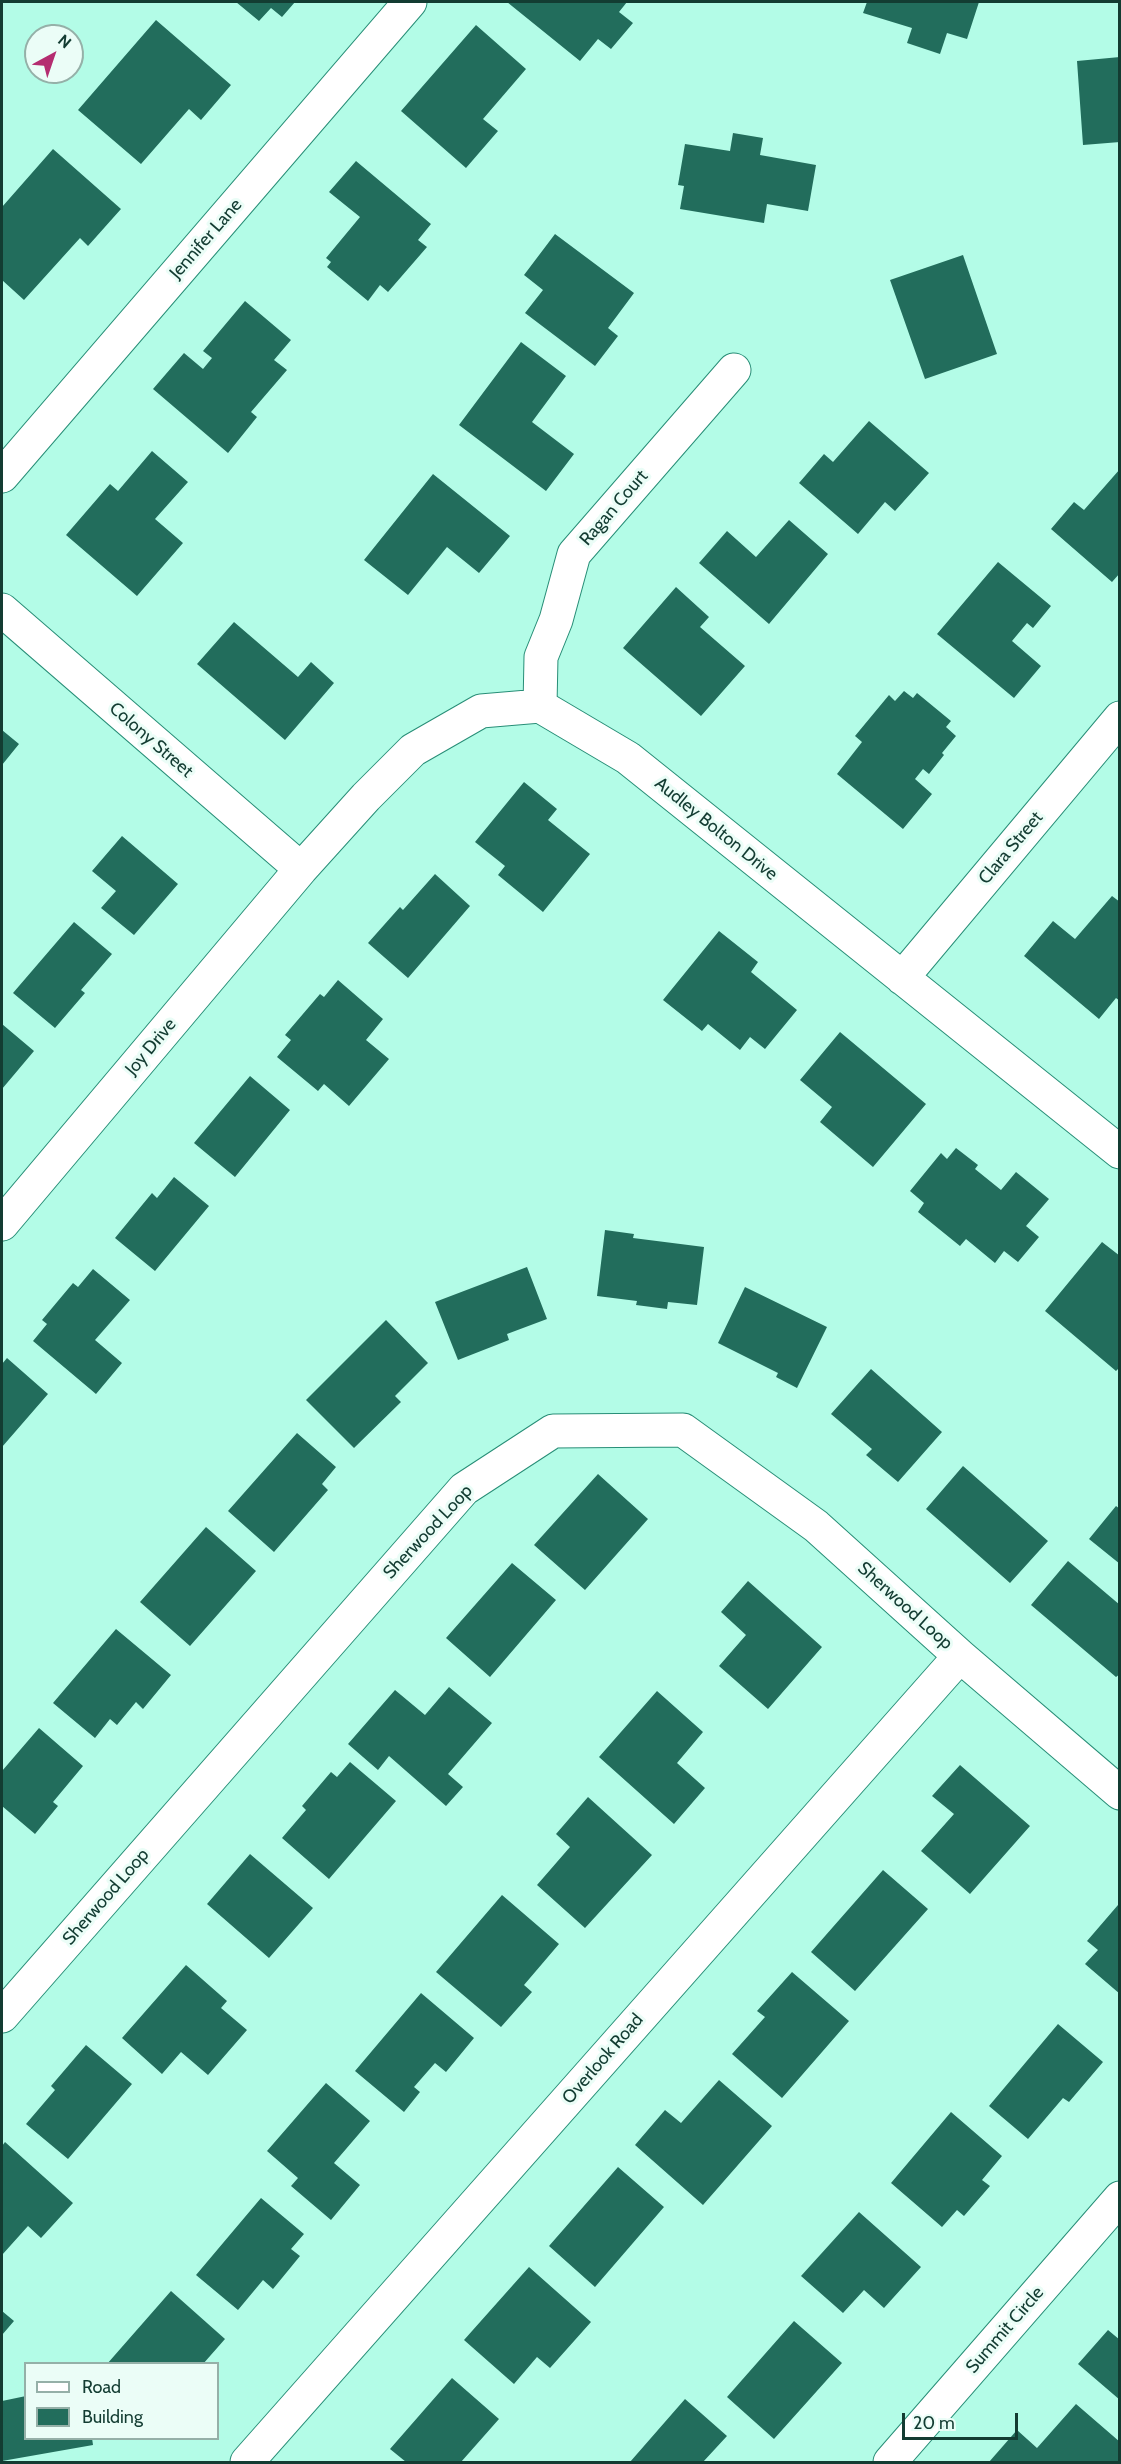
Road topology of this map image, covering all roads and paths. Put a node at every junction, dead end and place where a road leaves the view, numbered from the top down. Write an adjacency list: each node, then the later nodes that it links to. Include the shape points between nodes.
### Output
1 (410, 2): 3 (street, Jennifer Lane)
2 (734, 370): 5 (street, Ragan Court, via 574,554 541,657)
3 (2, 476)
4 (2, 610): 7 (street, Colony Street)
5 (540, 706): 7 (street, via 481,711 413,750); 8 (street, Audley Bolton Drive, via 628,758)
6 (1119, 718): 8 (street, Clara Street)
7 (301, 869): 10 (street, Joy Drive)
8 (902, 978): 9 (street, Audley Bolton Drive)
9 (1119, 1152)
10 (2, 1224)
11 (960, 1656): 12 (street, Sherwood Loop); 13 (street, Sherwood Loop, via 816,1526 683,1430 553,1431 464,1489); 15 (street, Overlook Road)
12 (1119, 1793)
13 (2, 2016)
14 (1119, 2198): 16 (street, Summit Circle)
15 (246, 2463)
16 (890, 2463)

